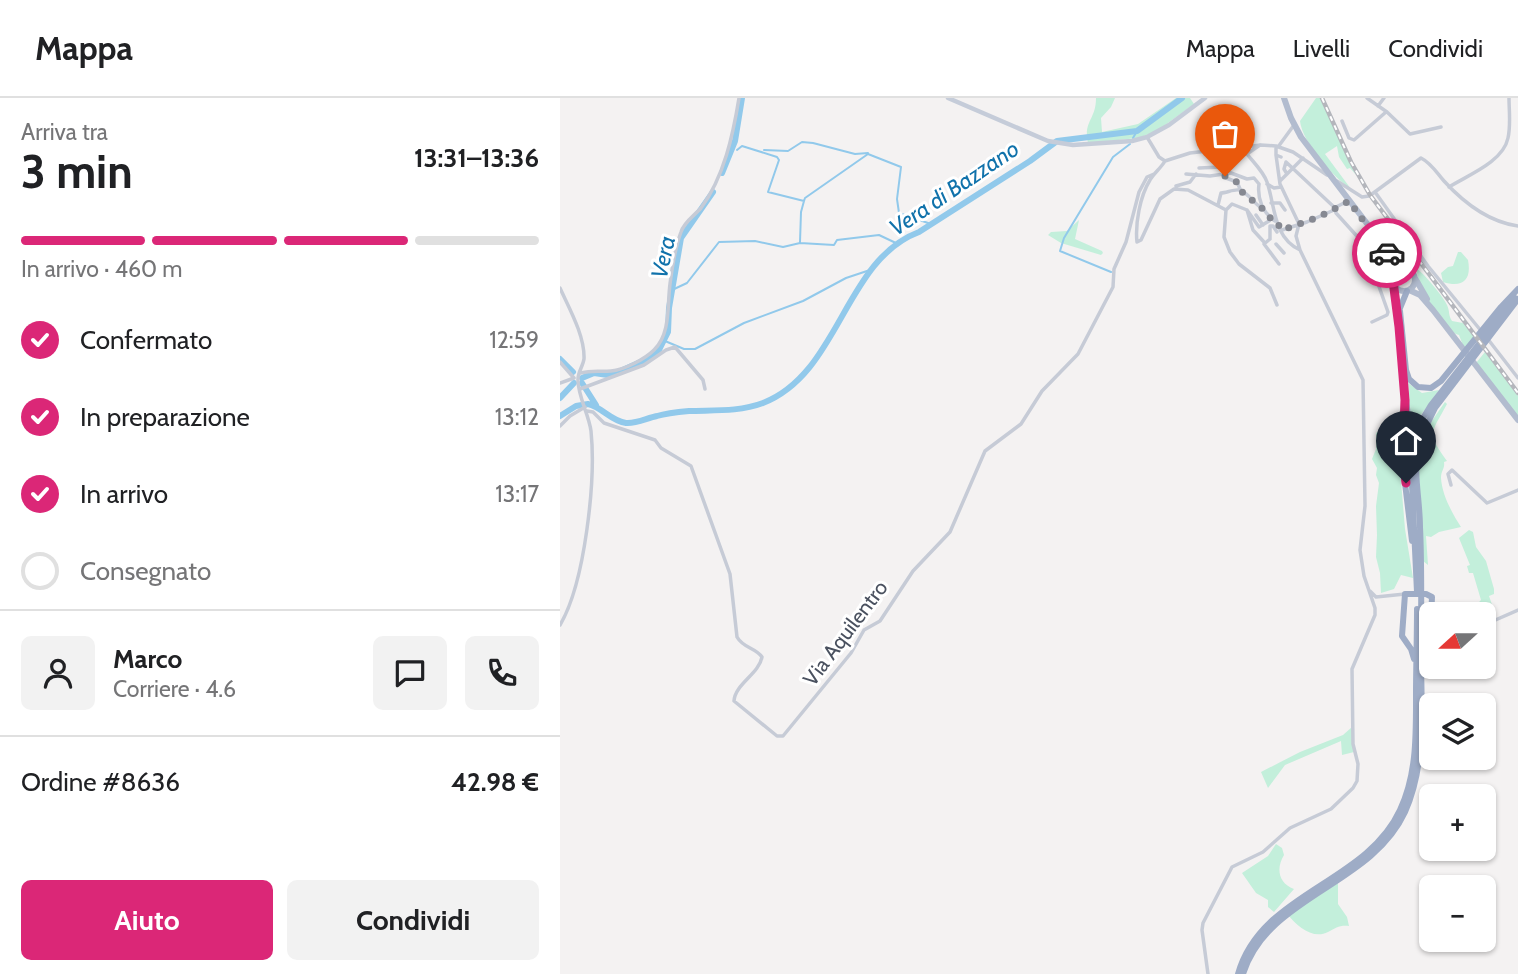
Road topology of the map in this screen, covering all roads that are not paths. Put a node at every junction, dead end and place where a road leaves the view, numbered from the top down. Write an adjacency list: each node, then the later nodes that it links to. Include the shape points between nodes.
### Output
1 (739, 98): 75 (street, via 716,180 681,232 663,338 650,353 618,370 593,370)
2 (948, 98): 13 (main road, via 1054,143 1100,144)
3 (1205, 98): 13 (main road)
4 (1284, 98): 11 (main road)
5 (1367, 98): 8 (street)
6 (1384, 98): 8 (street)
7 (1509, 98): 33 (street, via 1505,147)
8 (1378, 106): 9 (street)
9 (1386, 112): 10 (street, via 1353,140); 12 (street, via 1410,134)
10 (1342, 121)
11 (1294, 125): 15 (street); 20 (main road)
12 (1441, 127)
13 (1147, 137): 18 (street)
14 (1260, 145): 15 (street); 18 (street, via 1188,153); 32 (street, via 1247,154)
15 (1279, 147): 16 (street); 17 (street)
16 (1280, 156): 19 (street); 30 (street)
17 (1303, 158): 20 (street); 22 (street)
18 (1165, 161): 24 (street)
19 (1285, 162): 22 (street); 28 (street)
20 (1314, 162): 29 (main road)
21 (1199, 168): 23 (street, via 1221,167)
22 (1294, 168): 28 (street); 46 (street)
23 (1231, 173): 27 (street); 31 (street, via 1254,178)
24 (1154, 174): 34 (street, via 1142,202 1137,242 1162,196); 82 (street, Via Aquilentro, via 1146,178 1138,194 1114,269 1113,287 1079,354 1042,391 1021,424 985,451 950,531 913,571 880,621 864,630 851,653 783,736 734,701 762,657 738,639 730,574 690,465 655,440 604,423)
25 (1186, 174): 26 (street)
26 (1196, 174): 27 (street); 34 (street)
27 (1224, 174): 36 (street, via 1237,182)
28 (1287, 174): 30 (street)
29 (1331, 178): 37 (street, via 1362,197); 39 (main road)
30 (1280, 181): 35 (street)
31 (1259, 184): 32 (street); 45 (street)
32 (1267, 184): 35 (street); 41 (street)
33 (1449, 187): 37 (street, via 1420,158); 54 (street, via 1492,220)
34 (1175, 188): 42 (street)
35 (1283, 190): 38 (street); 51 (street)
36 (1241, 191): 40 (street); 42 (street, via 1221,193)
37 (1372, 194): 76 (street)
38 (1279, 195)
39 (1349, 201): 46 (street); 53 (main road)
40 (1253, 203): 44 (street); 45 (street)
41 (1271, 203): 47 (street, via 1280,203); 49 (street)
42 (1219, 205): 43 (street)
43 (1226, 209): 44 (street, via 1232,204); 69 (street, via 1224,238 1230,252 1270,288)
44 (1246, 209): 52 (street, via 1258,226); 56 (street, via 1252,229)
45 (1262, 209): 48 (street); 52 (street, via 1255,215)
46 (1334, 209): 51 (street); 72 (street, via 1368,251 1388,312)
47 (1285, 210)
48 (1269, 215): 49 (street); 50 (street)
49 (1275, 220): 55 (street)
50 (1270, 224): 52 (street); 55 (street); 57 (street)
51 (1299, 224): 55 (street); 58 (street)
52 (1263, 225)
53 (1369, 226): 61 (main road); 62 (main road)
54 (1518, 226)
55 (1279, 231): 58 (street)
56 (1264, 242): 57 (street); 60 (street)
57 (1273, 242): 59 (street)
58 (1300, 250): 92 (street, via 1363,383 1365,506 1360,550)
59 (1284, 253)
60 (1279, 264)
61 (1405, 269): 62 (main road); 63 (main road)
62 (1395, 273): 64 (main road)
63 (1415, 278): 66 (main road); 70 (main road)
64 (1394, 286): 66 (main road); 73 (highway)
65 (560, 288): 75 (street, via 582,344 584,357)
66 (1408, 291): 70 (main road, via 1420,295); 71 (highway)
67 (1518, 292): 78 (highway)
68 (1518, 299): 78 (highway)
69 (1277, 305)
70 (1433, 310): 83 (main road)
71 (1400, 312): 73 (highway); 78 (highway, via 1409,379 1422,389)
72 (1372, 321)
73 (1399, 327): 81 (highway)
74 (560, 362): 75 (street)
75 (578, 377): 77 (street); 79 (street)
76 (1518, 378)
77 (560, 383)
78 (1445, 386): 85 (highway); 87 (highway)
79 (583, 388): 80 (street, via 644,365 675,347 703,380); 82 (street)
80 (705, 389)
81 (1405, 400): 85 (highway); 86 (highway)
82 (585, 406): 84 (street); 98 (street, via 592,439 589,510 572,600)
83 (1518, 420)
84 (560, 426)
85 (1416, 430): 86 (highway); 87 (highway)
86 (1401, 433): 88 (highway, via 1397,440)
87 (1419, 444): 88 (highway, via 1410,453); 93 (highway)
88 (1401, 450): 93 (highway)
89 (1411, 464): 93 (highway)
90 (1451, 485): 91 (street, via 1451,470 1486,503)
91 (1518, 490)
92 (1370, 592): 93 (street, via 1376,597); 102 (street, via 1374,622 1352,668 1357,781 1331,808 1290,828 1263,852 1232,867 1203,923)
93 (1416, 593): 94 (highway, via 1432,598); 96 (highway); 99 (highway, via 1402,629)
94 (1432, 602)
95 (1518, 610): 97 (street)
96 (1419, 615): 99 (highway, via 1413,639); 100 (highway)
97 (1496, 620)
98 (560, 625)
99 (1405, 640): 100 (highway)
100 (1416, 671): 103 (highway, via 1413,767 1408,791 1389,830 1352,866 1272,921 1246,954)
101 (1421, 679): 103 (highway, via 1420,755 1404,814 1375,854 1274,925)
102 (1208, 974)
103 (1241, 974)

